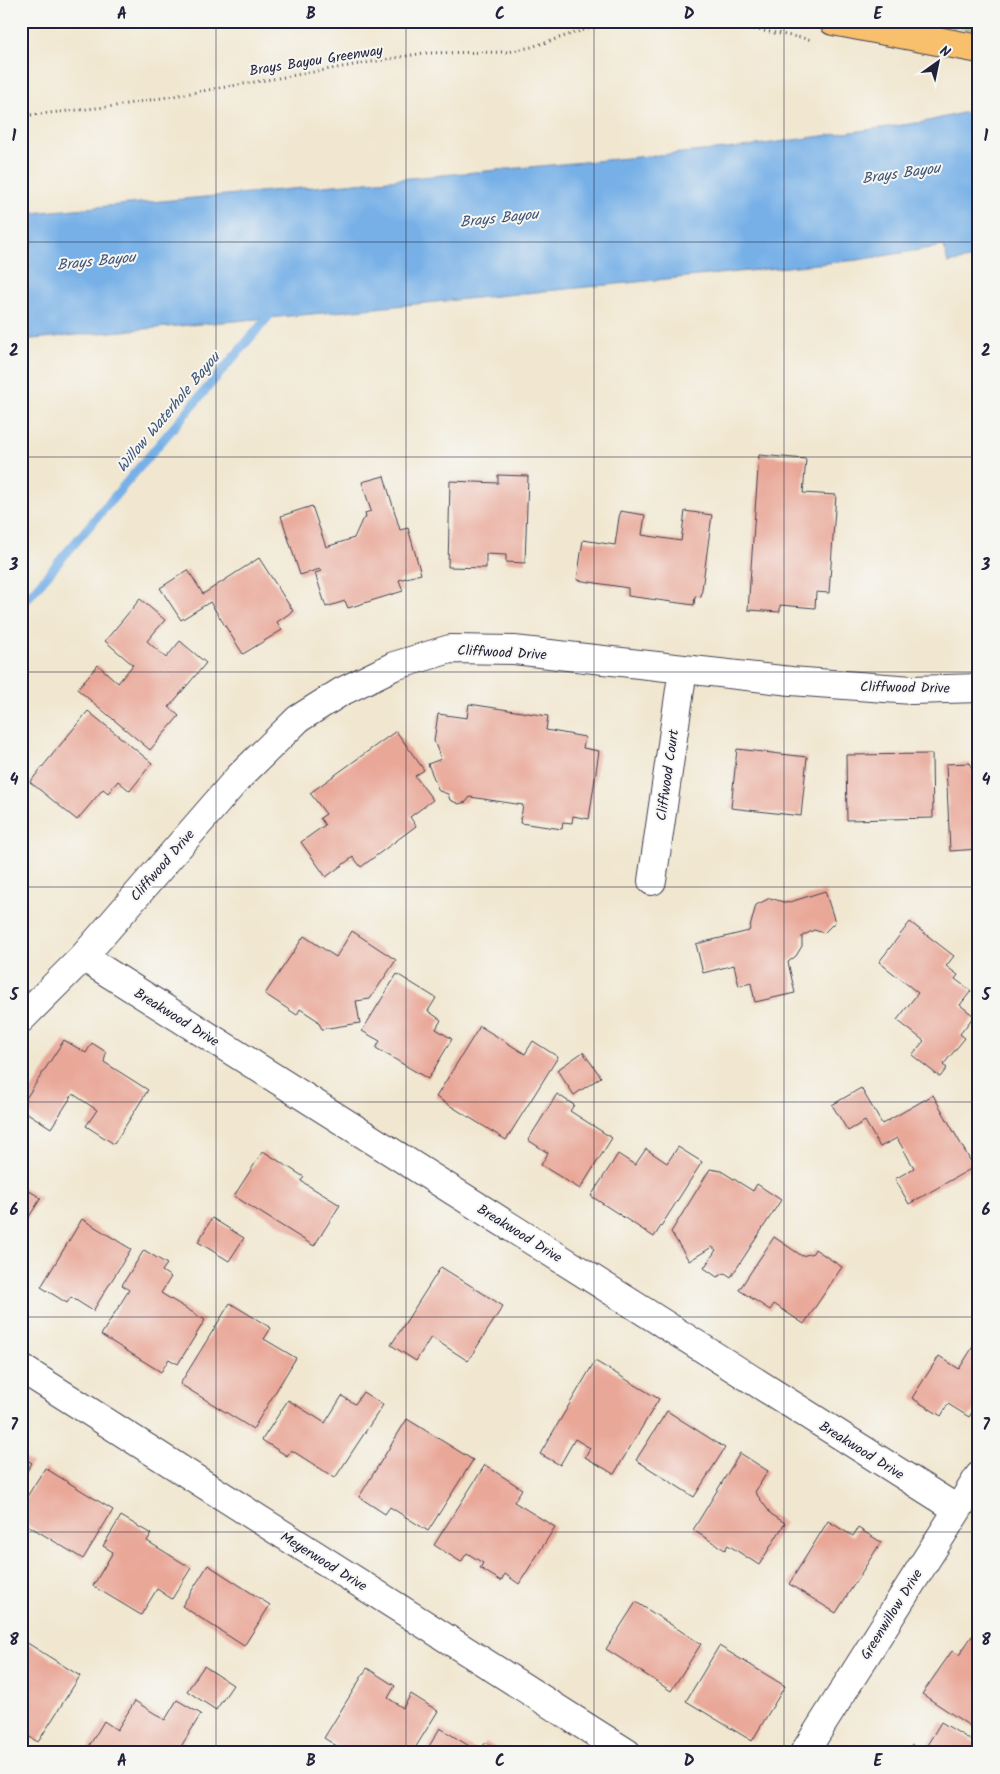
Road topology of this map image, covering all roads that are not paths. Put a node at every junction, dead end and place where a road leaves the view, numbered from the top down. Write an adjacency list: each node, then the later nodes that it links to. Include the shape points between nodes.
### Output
1 (827, 31): 2 (main road)
2 (969, 47)
3 (683, 670): 4 (street, Cliffwood Drive, via 912,690); 5 (street, Cliffwood Court); 6 (street, Cliffwood Drive, via 514,650 450,649 385,670 298,719 238,778)
4 (979, 688)
5 (652, 881)
6 (82, 957): 7 (street, Cliffwood Drive); 10 (street, Breakwood Drive)
7 (21, 1019)
8 (21, 1368): 11 (street, Meyerwood Drive)
9 (979, 1476): 10 (street, Greenwillow Drive)
10 (957, 1510): 12 (street, Greenwillow Drive)
11 (627, 1753)
12 (804, 1753)

